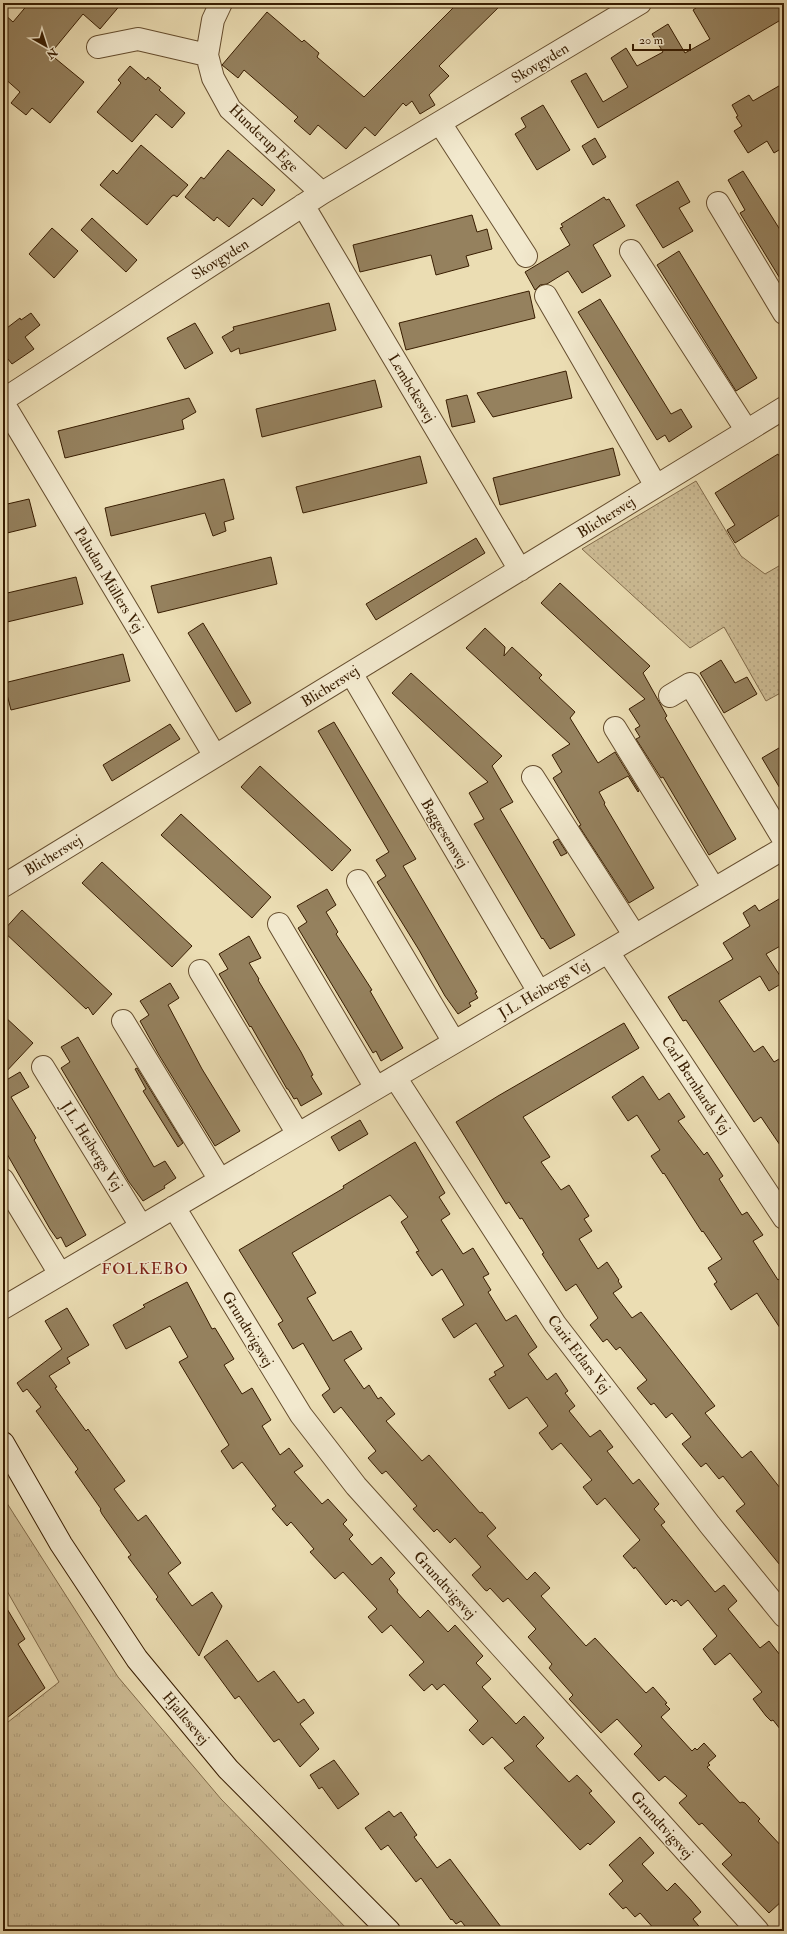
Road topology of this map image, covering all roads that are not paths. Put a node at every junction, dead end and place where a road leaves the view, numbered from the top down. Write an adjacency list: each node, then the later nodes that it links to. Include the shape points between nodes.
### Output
1 (221, 3): 4 (street, Hunderup Ege, via 213,20)
2 (640, 3): 5 (street, Skovgyden)
3 (98, 47): 4 (street, via 138,39)
4 (207, 55): 6 (street, Hunderup Ege, via 213,78 230,109)
5 (440, 123): 6 (street, Skovgyden); 10 (street)
6 (322, 193): 8 (street, Skovgyden)
7 (718, 203): 12 (street)
8 (304, 205): 13 (street, Skovgyden); 17 (street, Lembckesvej)
9 (631, 250): 15 (street)
10 (526, 256)
11 (546, 296): 16 (street)
12 (784, 313)
13 (5, 396): 21 (street, Paludan Müllers Vej)
14 (784, 408): 15 (street, Blichersvej)
15 (747, 431): 16 (street, Blichersvej)
16 (656, 486): 17 (street, Blichersvej)
17 (520, 570): 18 (street, Blichersvej)
18 (351, 673): 21 (street, Blichersvej); 32 (street, Baggesensvej)
19 (670, 696): 23 (street, via 690,684)
20 (615, 728): 27 (street)
21 (215, 756): 26 (street, Blichersvej)
22 (533, 777): 29 (street)
23 (784, 840)
24 (784, 848): 27 (street, J.L. Heibergs Vej)
25 (358, 882): 34 (street)
26 (3, 886)
27 (714, 889): 29 (street, J.L. Heibergs Vej)
28 (279, 924): 37 (street)
29 (635, 936): 30 (street, J.L. Heibergs Vej)
30 (608, 952): 32 (street, J.L. Heibergs Vej); 42 (street, Carl Bernhards Vej)
31 (200, 970): 38 (street)
32 (539, 992): 34 (street, J.L. Heibergs Vej)
33 (123, 1021): 40 (street)
34 (454, 1042): 36 (street, J.L. Heibergs Vej)
35 (43, 1067): 43 (street, J.L. Heibergs Vej)
36 (395, 1077): 37 (street, J.L. Heibergs Vej); 49 (street, Carit Etlars Vej, via 555,1324 710,1525)
37 (376, 1088): 38 (street, J.L. Heibergs Vej)
38 (298, 1134): 40 (street, J.L. Heibergs Vej)
39 (3, 1180): 44 (street)
40 (220, 1180): 41 (street, J.L. Heibergs Vej)
41 (174, 1207): 43 (street, J.L. Heibergs Vej); 51 (street, Grundtvigsvej, via 301,1415 356,1486)
42 (784, 1218)
43 (141, 1226): 44 (street, J.L. Heibergs Vej)
44 (60, 1274): 45 (street, J.L. Heibergs Vej)
45 (3, 1308)
46 (3, 1444): 48 (street, Hjallesevej)
47 (3, 1458): 48 (street, Hjallesevej)
48 (20, 1476): 50 (street, Hjallesevej, via 60,1544 137,1659 228,1769)
49 (784, 1616)
50 (389, 1931)
51 (758, 1931)

